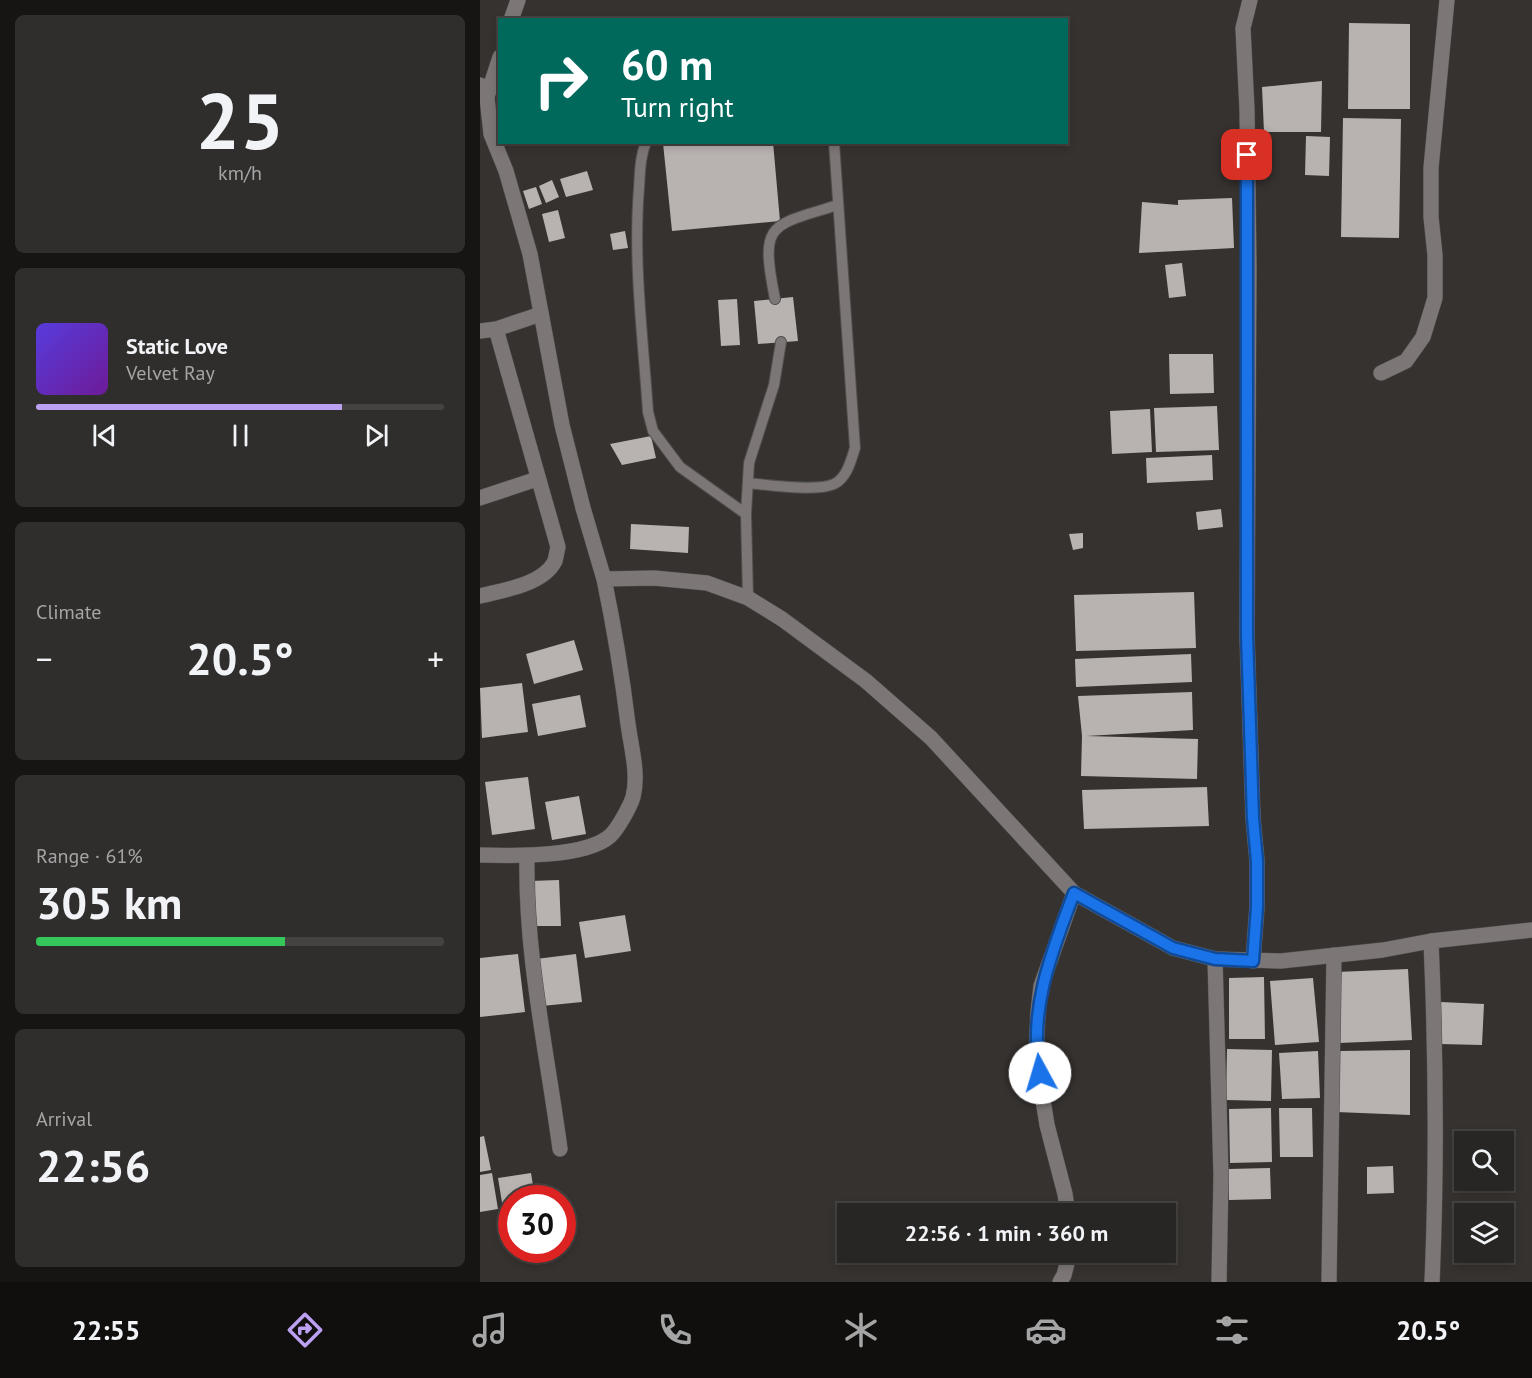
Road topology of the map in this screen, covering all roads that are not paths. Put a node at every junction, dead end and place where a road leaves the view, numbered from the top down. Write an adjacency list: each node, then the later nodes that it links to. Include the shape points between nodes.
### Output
1 (518, 0): 4 (street)
2 (1250, 0): 30 (street, via 1243,28 1249,267 1247,635 1257,861)
3 (1447, 0): 15 (street, via 1431,168 1436,298 1423,337 1406,362)
4 (513, 18)
5 (498, 61): 6 (street)
6 (484, 91): 11 (street, via 491,134 530,254)
7 (645, 144): 19 (lane, via 637,211 639,285 652,431 680,467)
8 (834, 144): 9 (lane)
9 (838, 205): 10 (lane, via 786,222 774,231 768,250); 17 (lane, via 855,448 847,472 834,484 805,488)
10 (775, 299)
11 (541, 314): 12 (street); 20 (street, via 567,446)
12 (496, 329): 13 (street); 16 (street)
13 (480, 331)
14 (781, 342): 17 (lane, via 774,385 749,463)
15 (1381, 373)
16 (537, 479): 18 (street); 21 (street, via 556,537 555,561 544,574 529,582)
17 (748, 483): 19 (lane)
18 (480, 498)
19 (746, 514): 22 (lane)
20 (604, 579): 22 (street, via 707,583); 24 (street, via 617,639 634,767 633,797 620,823 598,843)
21 (480, 596)
22 (748, 598): 25 (street, via 866,681 931,738)
23 (480, 855): 24 (street)
24 (527, 857): 31 (street, via 534,970)
25 (1074, 893): 29 (street, via 1173,948); 32 (street, via 1041,987 1036,1056 1047,1125)
26 (1532, 930): 27 (street)
27 (1431, 941): 28 (street); 37 (street, via 1436,1190)
28 (1334, 955): 30 (street); 36 (street)
29 (1215, 959): 30 (street); 35 (street, via 1221,1175)
30 (1253, 961)
31 (560, 1149)
32 (1066, 1203)
33 (1067, 1263): 34 (street)
34 (1060, 1282)
35 (1219, 1282)
36 (1329, 1282)
37 (1432, 1282)

